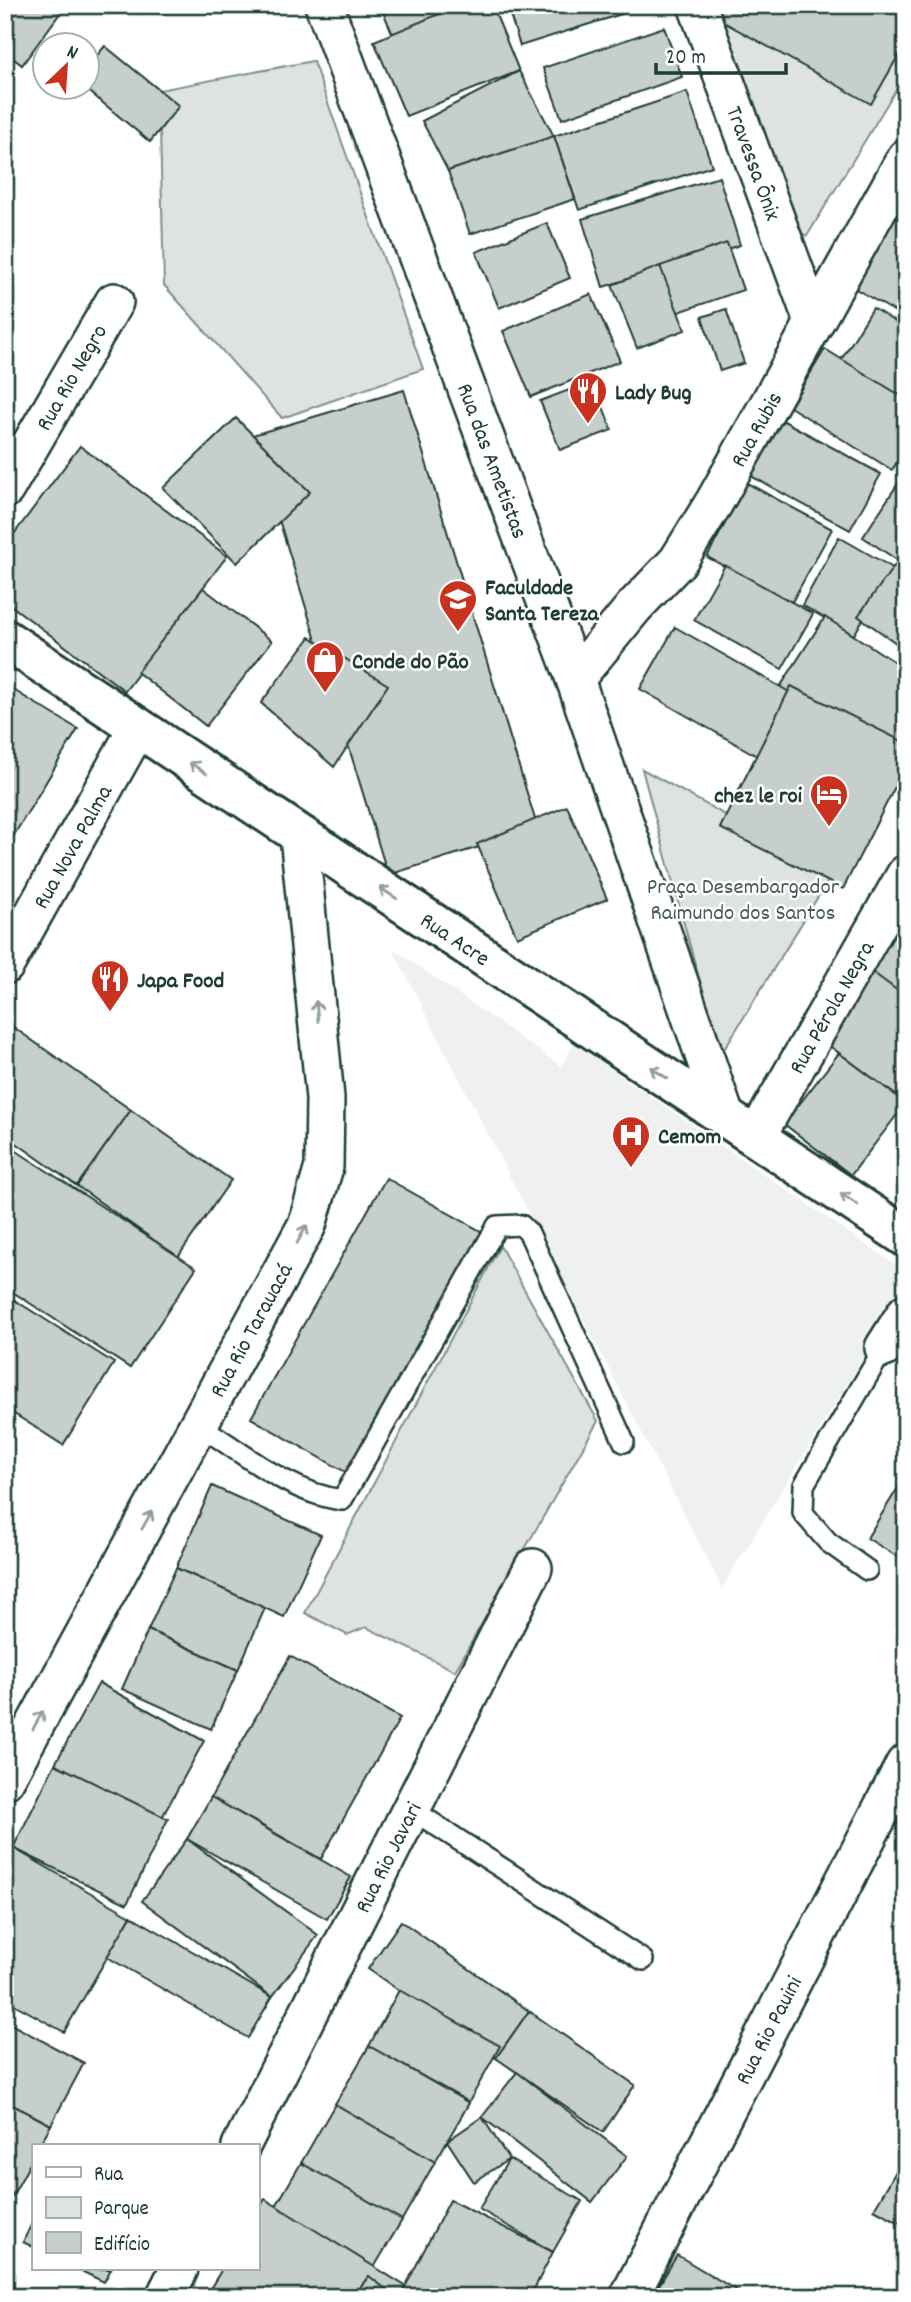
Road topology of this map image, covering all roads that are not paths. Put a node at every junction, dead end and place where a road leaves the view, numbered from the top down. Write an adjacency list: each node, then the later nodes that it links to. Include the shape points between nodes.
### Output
1 (324, 5): 8 (street, Rua das Ametistas)
2 (697, 5): 5 (street, Travessa Ônix)
3 (906, 158): 5 (street, Rua Rubis)
4 (114, 302): 6 (street, Rua Rio Negro)
5 (813, 321): 8 (street, Rua Rubis, via 678,561)
6 (5, 489)
7 (5, 639): 9 (street, Rua Acre)
8 (575, 679): 13 (street, Rua das Ametistas)
9 (138, 727): 10 (street, Rua Acre, one-way to 9); 12 (street, Rua Nova Palma)
10 (299, 835): 13 (street, Rua Acre, one-way to 10); 17 (street, Rua Rio Tarauacá, one-way to 10, via 307,1225 324,1167 325,1098)
11 (906, 874): 13 (street, Rua Pérola Negra)
12 (5, 965)
13 (740, 1127): 14 (street, Rua Acre, one-way to 13)
14 (906, 1237)
15 (906, 1313): 16 (street)
16 (884, 1348): 20 (lane, via 804,1485 803,1513 828,1542)
17 (199, 1425): 18 (lane, via 282,1479 323,1498 342,1500 498,1226 511,1224 521,1225 528,1233); 22 (street, Rua Rio Tarauacá, one-way to 17)
18 (624, 1442)
19 (533, 1568): 23 (street, Rua Rio Javari)
20 (867, 1570)
21 (905, 1764): 28 (street, Rua Rio Pauini)
22 (5, 1780)
23 (411, 1809): 24 (lane); 25 (street, Rua Rio Javari)
24 (643, 1961)
25 (242, 2144)
26 (178, 2270): 27 (street)
27 (165, 2297)
28 (629, 2297)

